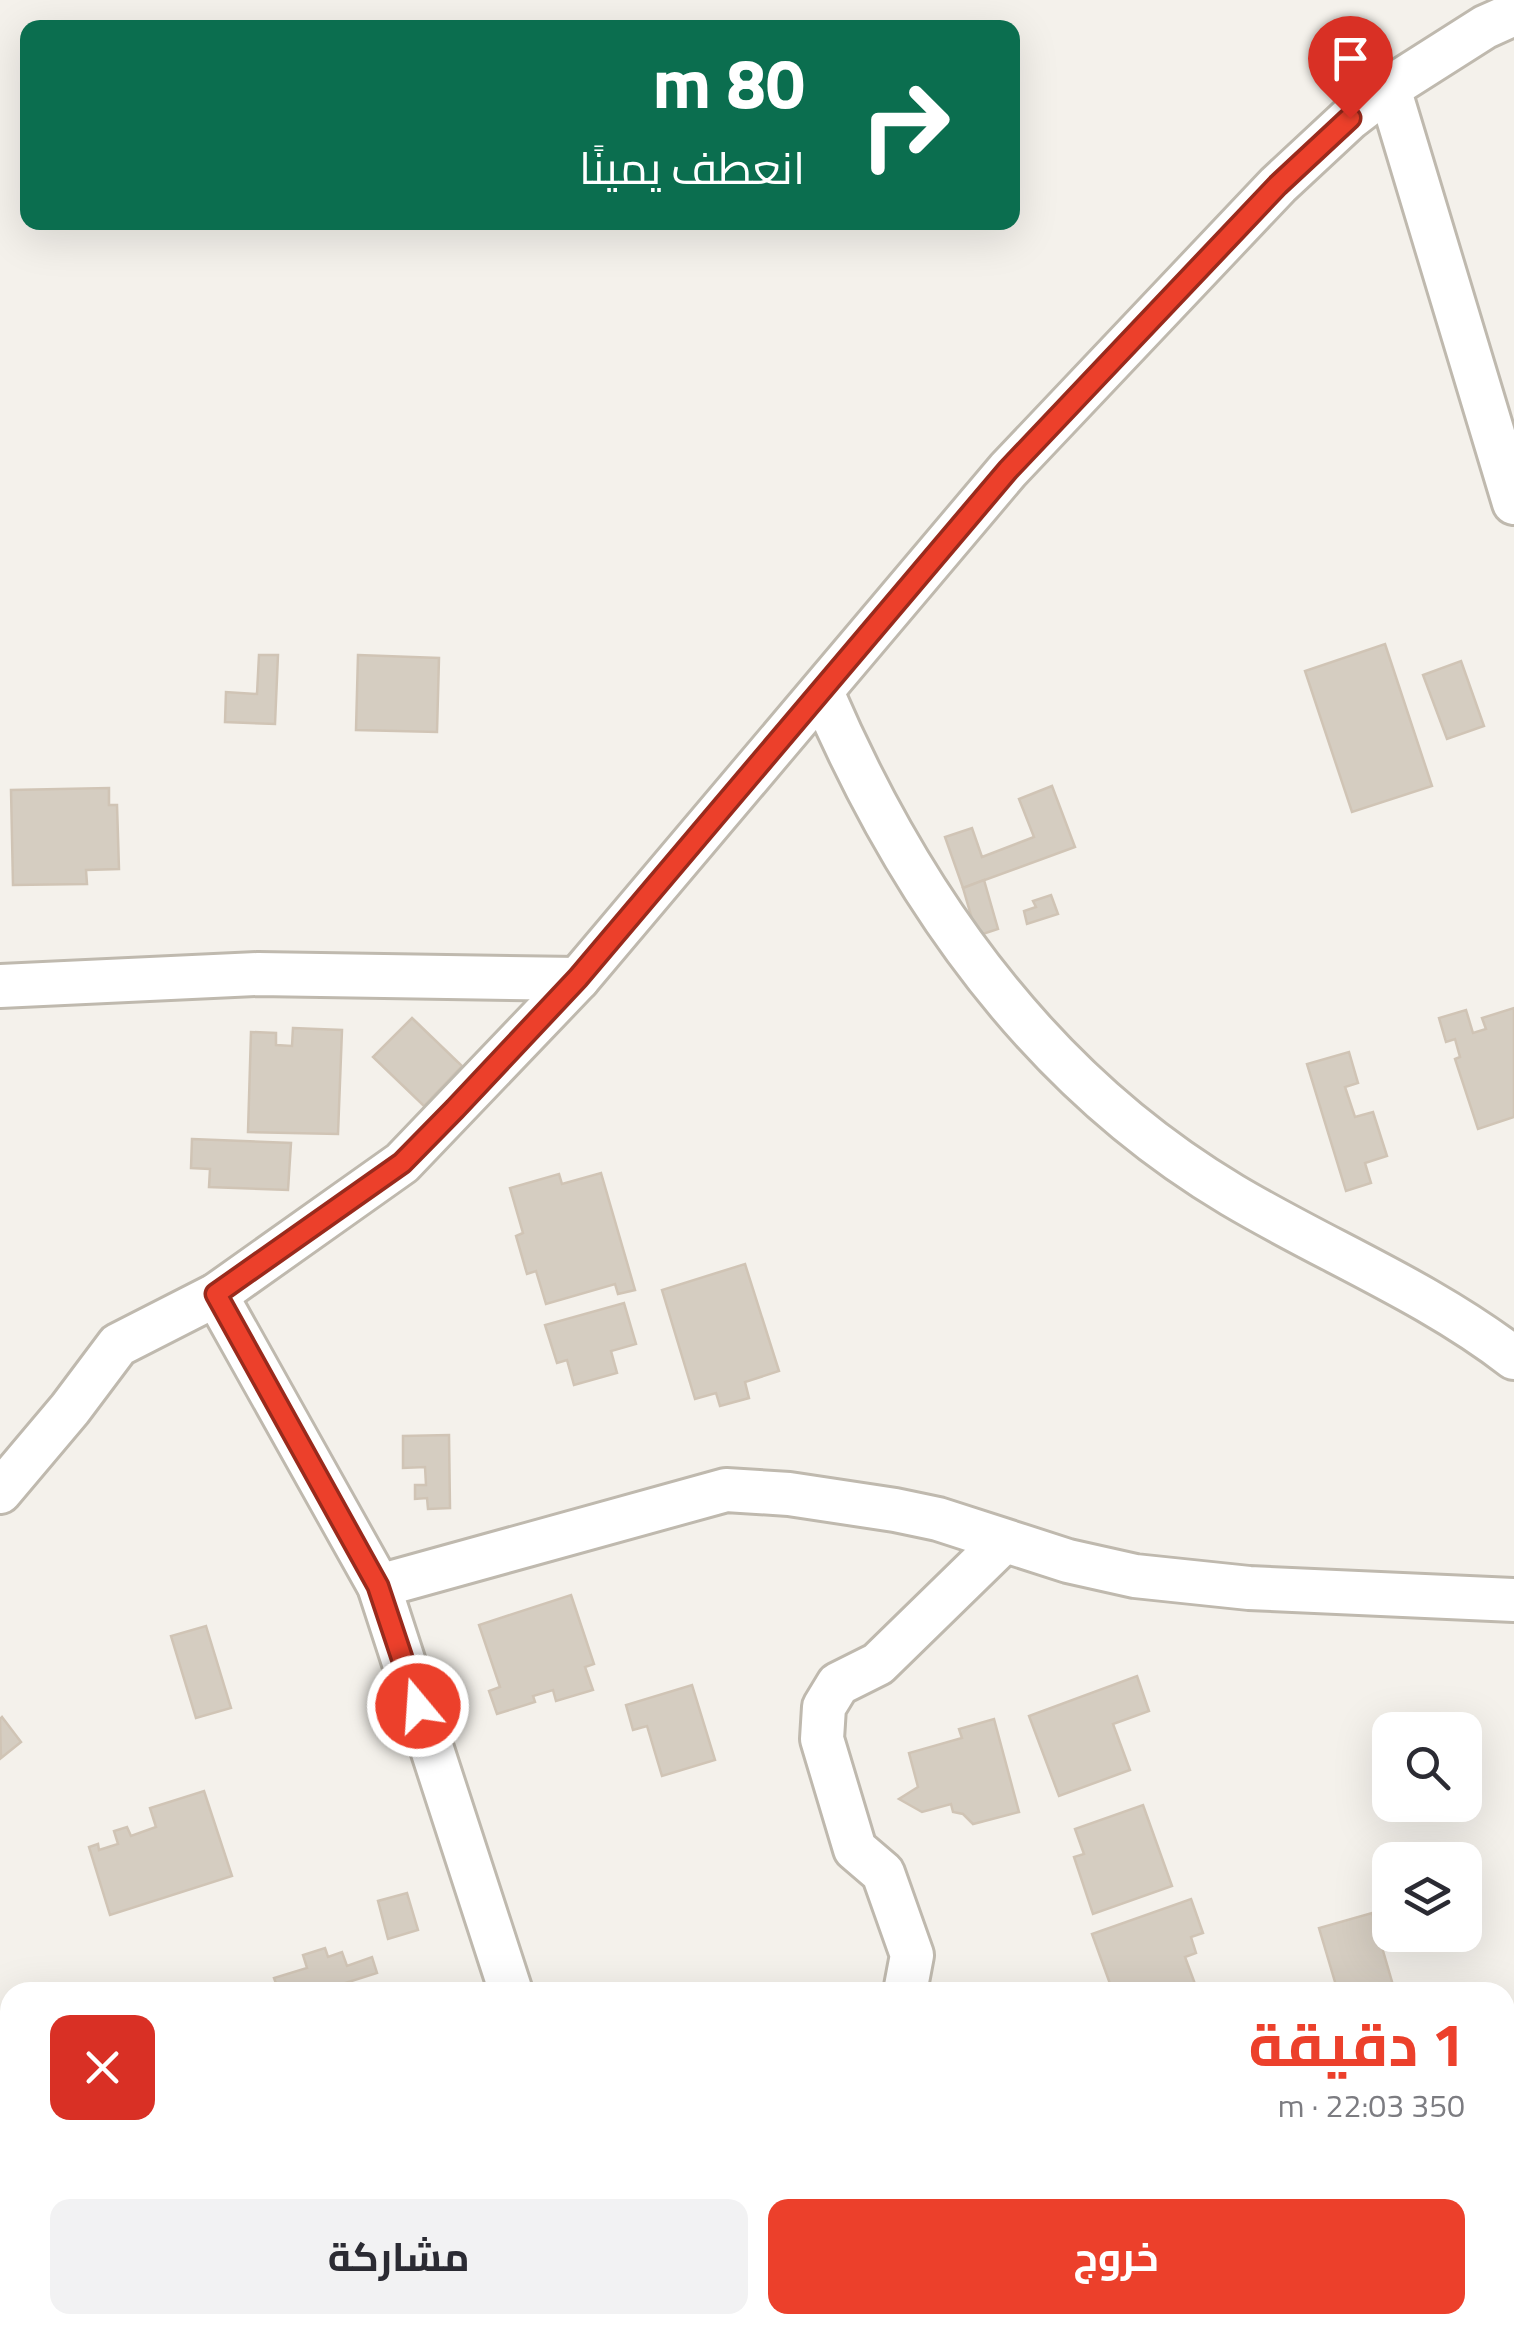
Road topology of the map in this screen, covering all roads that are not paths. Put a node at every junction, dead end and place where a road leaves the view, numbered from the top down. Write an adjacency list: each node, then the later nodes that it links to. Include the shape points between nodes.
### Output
1 (1514, 14): 2 (street)
2 (1389, 88): 3 (street); 4 (street, via 1290,174 1008,470)
3 (1514, 502)
4 (822, 692): 5 (street); 8 (street, via 887,830 927,895 971,957 1070,1068 1228,1192 1449,1312)
5 (578, 978): 6 (street, via 258,974); 7 (street, via 402,1163)
6 (0, 986)
7 (216, 1294): 9 (street, via 118,1345); 11 (street)
8 (1514, 1358)
9 (0, 1492)
10 (1002, 1543): 11 (street, via 895,1510 726,1490); 12 (street, via 1192,1583); 14 (street, via 878,1664 838,1684 824,1707 822,1739 855,1848 883,1873 912,1956)
11 (378, 1586): 13 (street)
12 (1514, 1600)
13 (507, 1982)
14 (907, 1982)

